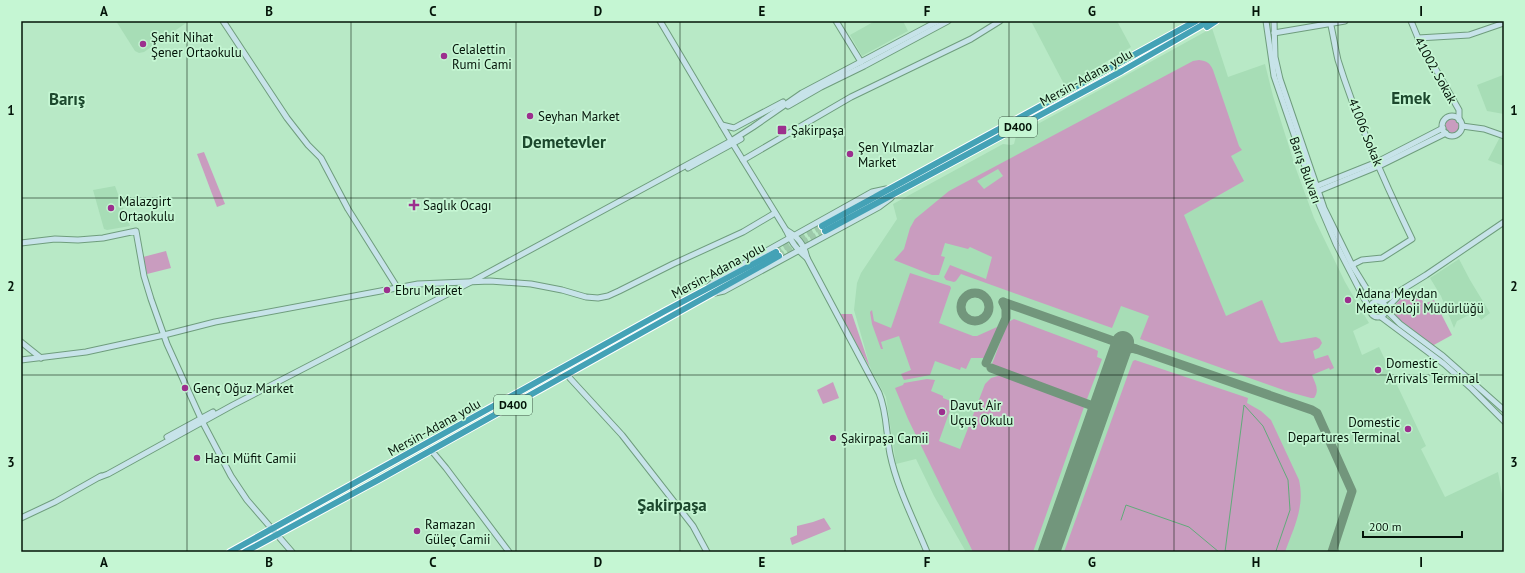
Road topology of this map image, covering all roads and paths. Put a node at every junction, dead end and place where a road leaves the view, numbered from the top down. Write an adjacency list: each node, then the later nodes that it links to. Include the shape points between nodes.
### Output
1 (223, 21): 49 (main road, via 287,118 321,158 348,209)
2 (660, 21): 24 (main road)
3 (836, 21): 19 (main road)
4 (938, 21): 19 (main road)
5 (948, 21): 30 (main road, via 821,86)
6 (1000, 21): 31 (main road, via 971,39 851,98)
7 (1189, 21): 21 (highway, via 1129,54)
8 (1196, 21): 21 (highway, Mersin-Adana yolu / D400)
9 (1209, 21): 20 (highway, Mersin-Adana yolu / D400)
10 (1216, 21): 20 (highway, via 1132,68)
11 (1266, 21): 26 (main road, Barış Bulvarı, via 1274,76)
12 (1274, 21): 17 (main road, Barış Bulvarı)
13 (1344, 21): 15 (main road)
14 (1411, 21): 18 (main road, 41002. Sokak)
15 (1330, 22): 17 (main road); 32 (main road, 41006 Sokak, via 1338,58)
16 (1504, 23): 18 (main road, via 1469,35)
17 (1274, 33): 26 (main road, Barış Bulvarı, via 1278,72)
18 (1418, 38): 23 (main road, 41002. Sokak, via 1459,110)
19 (861, 62): 22 (main road)
20 (1122, 71): 33 (highway, Mersin-Adana yolu / D400)
21 (1093, 78): 34 (highway, Mersin-Adana yolu / D400)
22 (802, 93): 24 (main road, via 734,128); 30 (main road)
23 (1459, 120): 25 (main road); 28 (main road, via 1449,117 1444,121)
24 (722, 125): 30 (main road)
25 (1462, 126): 28 (main road, via 1458,135 1451,136); 29 (main road, via 1484,129)
26 (1294, 129): 35 (main road, Barış Bulvarı)
27 (1504, 130): 29 (main road)
28 (1444, 131): 32 (main road)
29 (1501, 135)
30 (732, 142): 31 (main road); 47 (main road)
31 (743, 160): 36 (main road)
32 (1378, 164): 35 (main road); 46 (main road, 41006 Sokak, via 1412,239 1382,258 1362,260)
33 (903, 188): 34 (highway, Mersin-Adana yolu / D400, via 824,228); 43 (main road, via 879,207)
34 (889, 189): 39 (main road, via 872,192)
35 (1316, 189): 42 (main road, Barış Bulvarı)
36 (775, 213): 38 (main road); 47 (main road, via 743,232 608,296 586,298 531,284)
37 (1504, 222): 48 (main road)
38 (786, 230): 39 (main road); 40 (main road)
39 (795, 236): 40 (main road); 43 (main road)
40 (789, 239): 44 (main road); 50 (main road, via 718,278)
41 (21, 243): 56 (main road, via 103,238 136,231 144,276)
42 (1338, 243): 46 (main road, Barış Bulvarı); 53 (main road, Barış Bulvarı)
43 (805, 248): 44 (main road); 45 (main road)
44 (798, 251): 45 (main road); 51 (main road, via 724,291)
45 (807, 258): 73 (main road, via 882,400 894,469)
46 (1352, 265): 52 (main road, Barış Bulvarı, via 1368,291)
47 (471, 282): 49 (main road); 62 (main road)
48 (1411, 284): 52 (main road); 54 (main road)
49 (397, 287): 56 (main road, via 215,322)
50 (703, 291): 51 (highway, Mersin-Adana yolu / D400, via 777,254); 66 (highway, Mersin-Adana yolu / D400)
51 (709, 295): 60 (highway, Mersin-Adana yolu / D400)
52 (1380, 302): 53 (main road, via 1372,304); 54 (main road, Barış Bulvarı)
53 (1370, 310): 55 (main road, via 1373,316)
54 (1386, 310): 55 (main road); 61 (main road, Barış Bulvarı)
55 (1381, 317): 63 (main road, via 1444,364)
56 (164, 335): 58 (main road, via 86,352); 62 (main road)
57 (21, 342): 58 (main road)
58 (41, 358): 59 (main road)
59 (21, 360)
60 (567, 375): 64 (highway, Mersin-Adana yolu / D400); 72 (main road, via 622,435 653,474 693,526)
61 (1504, 410)
62 (202, 420): 65 (main road, via 108,474); 66 (main road, via 231,476 247,500)
63 (1504, 421)
64 (431, 450): 67 (highway, Mersin-Adana yolu / D400); 71 (main road)
65 (21, 518)
66 (272, 528): 67 (main road); 68 (highway, Mersin-Adana yolu / D400)
67 (278, 534): 69 (highway, Mersin-Adana yolu / D400); 70 (main road)
68 (230, 552)
69 (245, 552)
70 (292, 552)
71 (509, 552)
72 (707, 552)
73 (927, 552)

